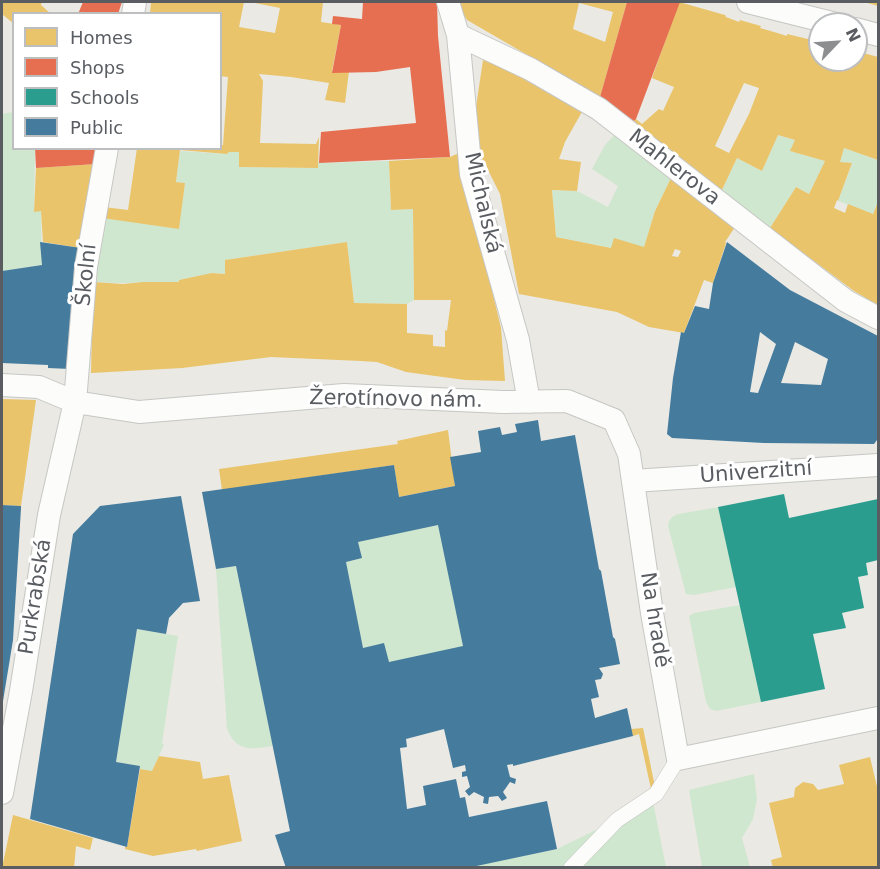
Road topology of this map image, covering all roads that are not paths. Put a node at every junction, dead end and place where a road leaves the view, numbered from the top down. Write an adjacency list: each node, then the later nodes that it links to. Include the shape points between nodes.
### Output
1 (448, 2): 4 (street, Michalská)
2 (748, 2): 3 (street)
3 (808, 17)
4 (458, 35): 6 (street, Mahlerova, via 530,69 599,109 846,301); 9 (street, Michalská, via 471,174 518,340)
5 (107, 150): 8 (street, Školní, via 86,267)
6 (879, 318)
7 (2, 385): 8 (street, Žerotínovo nám., via 39,387)
8 (75, 402): 9 (street, Žerotínovo nám., via 139,412 344,395); 14 (street, Purkrabská, via 49,515)
9 (529, 402): 11 (street, Žerotínovo nám., via 567,401 614,420 629,454)
10 (879, 465): 11 (street, Univerzitní)
11 (633, 481): 13 (street, Na hradě)
12 (879, 718): 13 (street)
13 (678, 759): 15 (lane, via 656,794 616,820)
14 (2, 792)
15 (571, 867)

